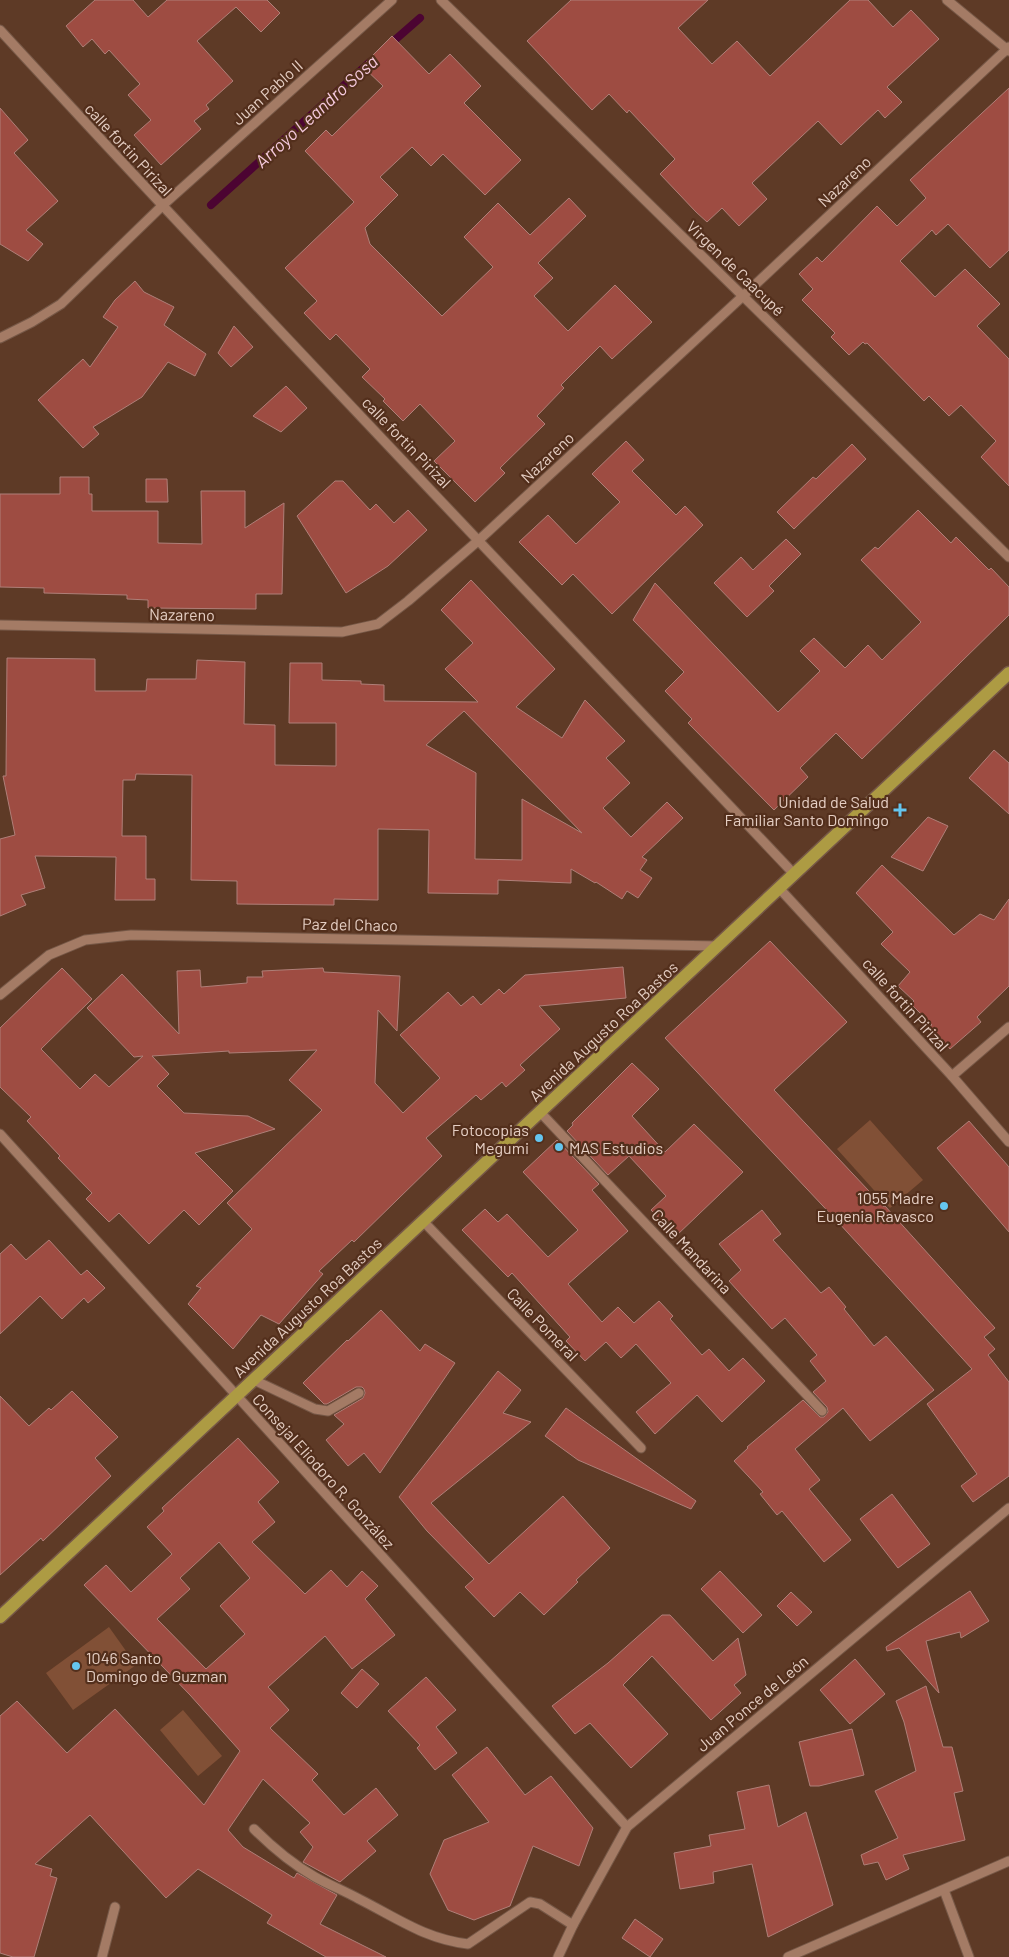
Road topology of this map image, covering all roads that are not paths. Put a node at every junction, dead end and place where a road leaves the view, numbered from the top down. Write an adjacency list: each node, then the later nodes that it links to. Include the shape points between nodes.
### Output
1 (392, 0): 6 (street, Juan Pablo II)
2 (441, 0): 7 (street, Virgen de Caacupé)
3 (947, 0): 5 (street)
4 (0, 30): 6 (street, calle fortin Pirizal)
5 (1008, 49): 7 (street, Nazareno)
6 (162, 206): 8 (street, Juan Pablo II, via 61,304); 9 (street, calle fortin Pirizal)
7 (744, 296): 9 (street, Nazareno); 10 (street, Virgen de Caacupé)
8 (0, 338)
9 (480, 540): 11 (street, Nazareno, via 378,624 342,632); 13 (street, calle fortin Pirizal)
10 (1009, 557)
11 (0, 625)
12 (1009, 673): 13 (main road, Avenida Augusto Roa Bastos)
13 (794, 874): 14 (main road, Avenida Augusto Roa Bastos)
14 (779, 888): 15 (main road, Avenida Augusto Roa Bastos); 18 (street, calle fortin Pirizal)
15 (718, 946): 16 (street, Paz del Chaco, via 131,935 85,940 49,955); 19 (main road, Avenida Augusto Roa Bastos)
16 (0, 995)
17 (1009, 1027): 18 (street)
18 (952, 1076): 21 (street, calle fortin Pirizal)
19 (540, 1112): 22 (main road, Avenida Augusto Roa Bastos); 26 (street, Calle Mandarina)
20 (0, 1134): 25 (street, Consejal Eliodoro R. González)
21 (1009, 1142)
22 (423, 1221): 23 (main road, Avenida Augusto Roa Bastos); 27 (street, Calle Pomeral)
23 (254, 1380): 24 (street, via 315,1409 328,1411); 25 (main road, Avenida Augusto Roa Bastos)
24 (359, 1393)
25 (236, 1396): 29 (main road, Avenida Augusto Roa Bastos); 30 (street, Consejal Eliodoro R. González)
26 (822, 1411)
27 (641, 1448)
28 (1009, 1508): 30 (street, Juan Ponce de León)
29 (0, 1617)
30 (627, 1827): 35 (street, Juan Ponce de León)
31 (254, 1829): 35 (street, via 272,1847 314,1876 423,1934 468,1944 530,1902 540,1904)
32 (1009, 1861): 33 (street)
33 (944, 1890): 38 (street); 39 (street)
34 (115, 1907): 36 (street)
35 (573, 1925): 37 (street, Juan Ponce de León)
36 (102, 1957)
37 (558, 1957)
38 (788, 1957)
39 (969, 1957)

